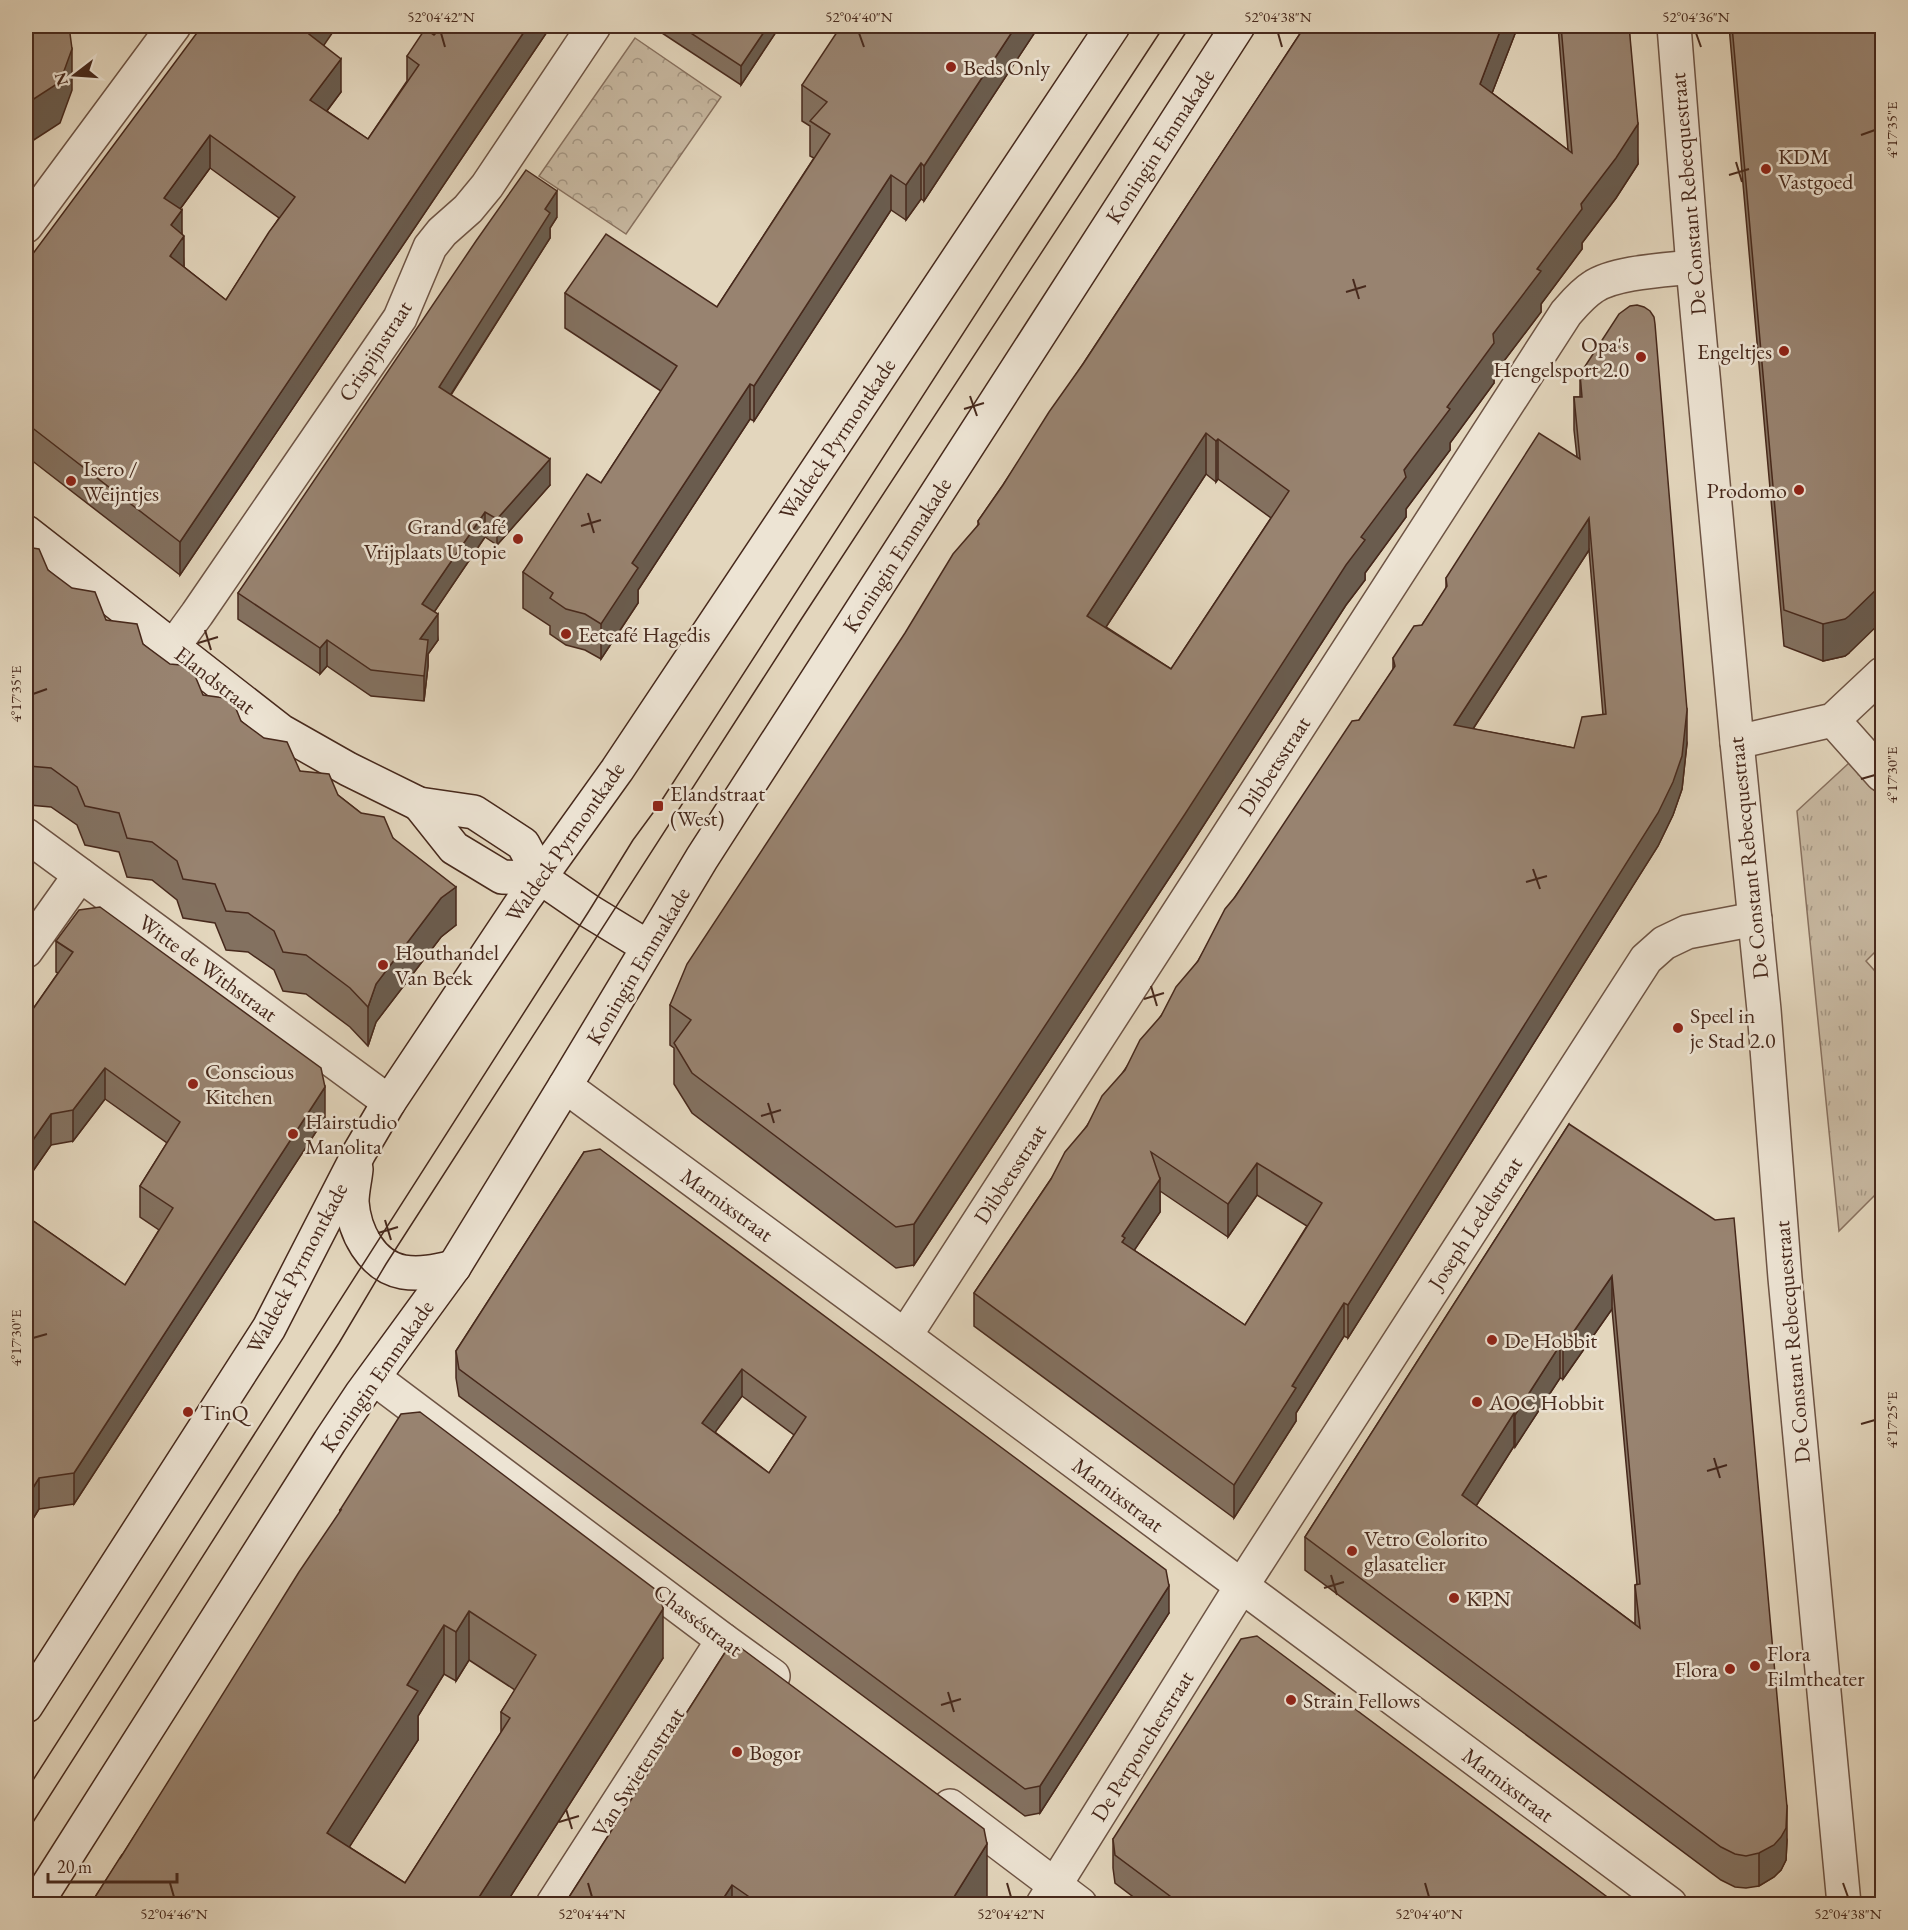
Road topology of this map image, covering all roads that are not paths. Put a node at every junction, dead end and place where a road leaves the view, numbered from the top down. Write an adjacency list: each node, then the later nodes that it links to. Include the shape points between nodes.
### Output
1 (174, 26): 6 (street)
2 (594, 26): 9 (street, Crispijnstraat, via 487,186 430,247 399,318)
3 (1113, 26): 16 (street, Waldeck Pyrmontkade)
4 (1238, 26): 18 (street, Koningin Emmakade)
5 (1674, 26): 7 (street, De Constant Rebecquestraat)
6 (26, 226)
7 (1693, 267): 12 (street, De Constant Rebecquestraat); 24 (street, Dibbetsstraat, via 1618,277 1594,286 1566,313)
8 (26, 532): 9 (street, Elandstraat)
9 (172, 647): 16 (street, Elandstraat, via 281,731 348,769 419,804 474,813 523,844)
10 (1882, 674): 11 (street)
11 (1833, 720): 12 (street); 13 (street)
12 (1737, 742): 17 (street, De Constant Rebecquestraat)
13 (1882, 775)
14 (26, 835): 15 (street, Witte de Withstraat)
15 (80, 875): 19 (street); 21 (street, Witte de Withstraat)
16 (541, 878): 18 (street, Elandstraat); 21 (street, Waldeck Pyrmontkade)
17 (1755, 919): 26 (street, Joseph Ledelstraat, via 1687,932 1664,943 1646,959); 35 (street, De Constant Rebecquestraat)
18 (648, 947): 20 (street, Koningin Emmakade)
19 (26, 951)
20 (565, 1086): 23 (street, Koningin Emmakade); 24 (street, Marnixstraat)
21 (389, 1102): 22 (street, Waldeck Pyrmontkade)
22 (359, 1153): 23 (street, via 352,1199 355,1223 371,1252 401,1272); 29 (street, Waldeck Pyrmontkade, via 269,1328)
23 (454, 1267): 25 (street, Koningin Emmakade)
24 (905, 1336): 26 (street, Marnixstraat)
25 (374, 1378): 27 (street, Chasséstraat); 32 (street, Koningin Emmakade)
26 (1241, 1587): 31 (street, De Perponcherstraat); 34 (street, Marnixstraat)
27 (723, 1640): 28 (street, Chasséstraat); 33 (street, Van Swietenstraat)
28 (799, 1694)
29 (26, 1706)
30 (922, 1785): 31 (street)
31 (1059, 1898)
32 (36, 1905)
33 (553, 1905)
34 (1670, 1905)
35 (1844, 1905)

